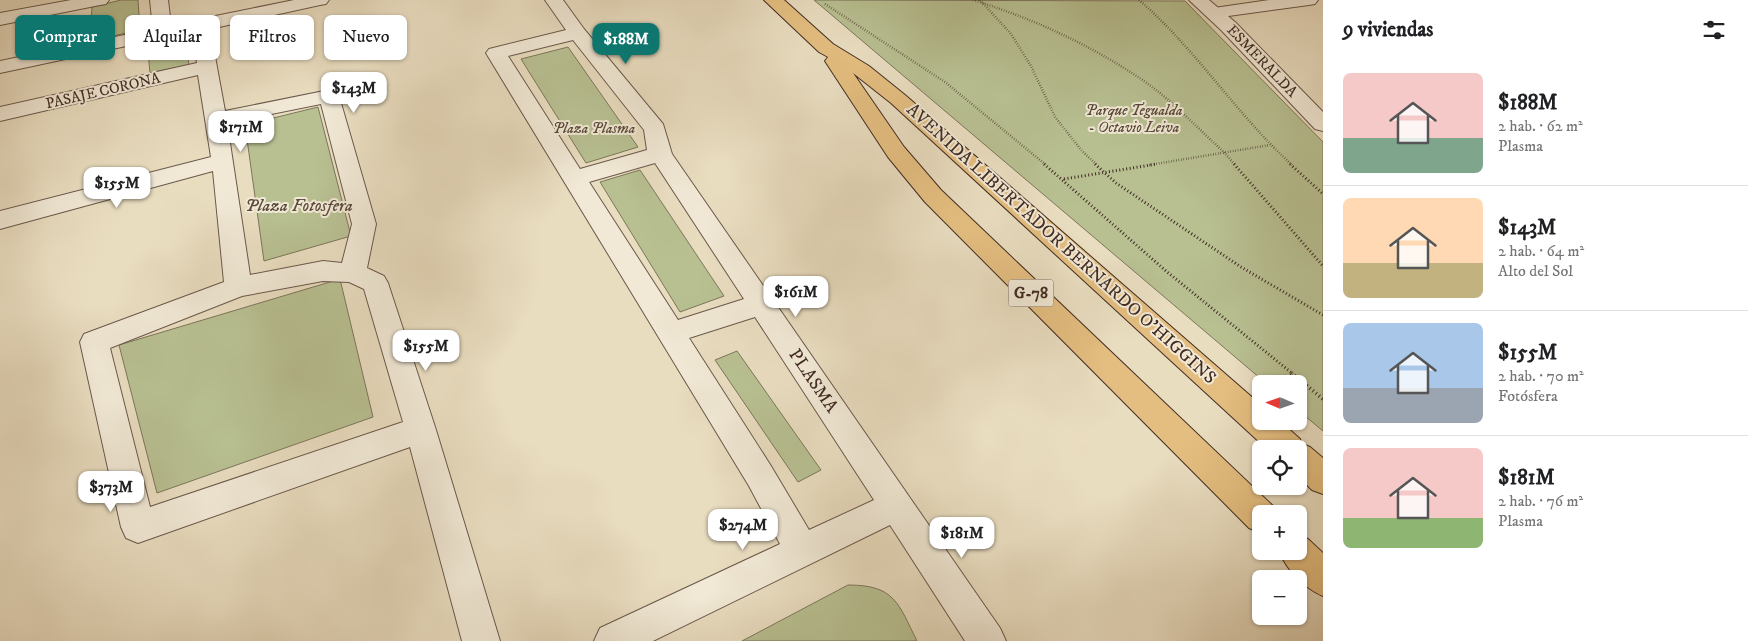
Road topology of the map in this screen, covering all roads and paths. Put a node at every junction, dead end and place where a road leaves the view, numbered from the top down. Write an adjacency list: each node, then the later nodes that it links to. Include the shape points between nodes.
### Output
1 (100, 0): 14 (street)
2 (159, 0): 13 (street)
3 (320, 0): 15 (street)
4 (554, 0): 16 (street, PLASMA)
5 (773, 0): 18 (main road, AVENIDA LIBERTADOR BERNARDO O'HIGGINS / G-78)
6 (973, 0): 11 (path)
7 (980, 0): 11 (path)
8 (1139, 0): 25 (path, via 1168,24)
9 (1309, 0): 12 (street)
10 (819, 1): 31 (path, via 945,82)
11 (982, 4): 26 (path, via 1020,15 1069,36 1145,82); 29 (path, via 1011,34 1031,66 1054,117)
12 (1206, 6): 24 (street, ESMERALDA)
13 (161, 15)
14 (0, 19)
15 (220, 21)
16 (577, 33): 27 (street, PLASMA, via 655,129); 30 (street, via 496,53)
17 (125, 41): 20 (street)
18 (826, 48): 42 (main road, AVENIDA LIBERTADOR BERNARDO O'HIGGINS / G-78, via 862,70 898,99); 46 (main road, AVENIDA LIBERTADOR BERNARDO O'HIGGINS / G-78, via 891,146 932,196)
19 (206, 60): 21 (street)
20 (0, 68)
21 (207, 68): 22 (street, PASAJE CORONA); 23 (street)
22 (0, 114)
23 (216, 120): 28 (street); 35 (street, via 329,96 364,224)
24 (1323, 124)
25 (1270, 145): 26 (path); 32 (path)
26 (1224, 152): 29 (path); 34 (path)
27 (661, 154): 30 (street); 37 (street, PLASMA)
28 (223, 161): 33 (street); 36 (street)
29 (1104, 172): 31 (path); 38 (path, via 1241,267)
30 (574, 178): 39 (street)
31 (1063, 179): 40 (path, via 1166,271)
32 (1323, 194)
33 (0, 220)
34 (1323, 266)
35 (352, 273): 36 (street, via 323,271); 41 (street, via 375,283)
36 (238, 287): 41 (street, via 94,342 138,527)
37 (761, 304): 39 (street); 45 (street, PLASMA)
38 (1323, 314)
39 (671, 333): 47 (street)
40 (1323, 399)
41 (421, 430): 50 (street)
42 (1279, 440)
43 (1307, 464): 44 (main road)
44 (1323, 479)
45 (895, 506): 47 (street); 52 (street, PLASMA)
46 (1252, 508)
47 (802, 550): 51 (street)
48 (1305, 560): 49 (main road)
49 (1323, 578)
50 (481, 641)
51 (613, 641)
52 (987, 641)

